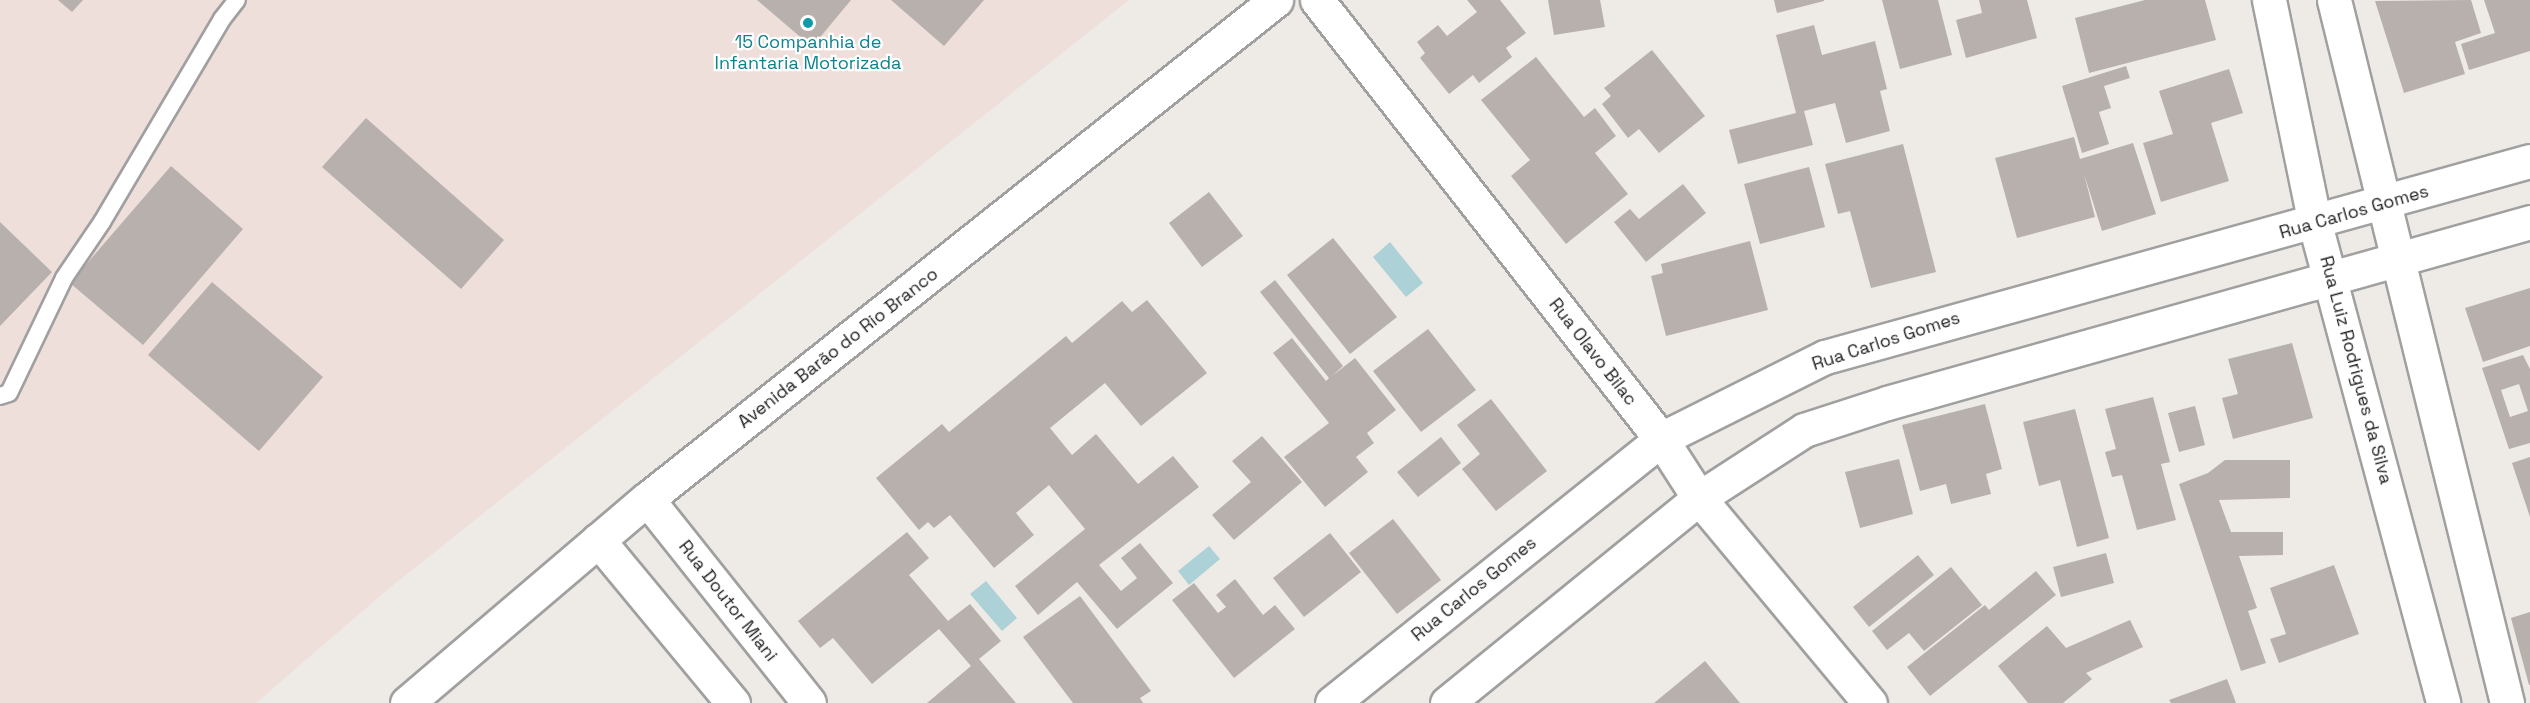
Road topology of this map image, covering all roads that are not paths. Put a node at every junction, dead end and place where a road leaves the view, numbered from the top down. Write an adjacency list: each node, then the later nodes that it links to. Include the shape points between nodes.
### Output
1 (237, 0): 12 (lane, via 64,278 9,393)
2 (1276, 0): 15 (street, Avenida Barão do Rio Branco)
3 (1317, 0): 13 (street, Rua Olavo Bilac)
4 (2269, 0): 9 (street, Rua Luiz Rodrigues da Silva)
5 (2334, 0): 7 (street)
6 (2530, 161): 7 (street, Rua Carlos Gomes)
7 (2385, 203): 9 (street, Rua Carlos Gomes); 10 (street)
8 (2530, 222): 10 (street)
9 (2315, 224): 11 (street, Rua Luiz Rodrigues da Silva); 13 (street, Rua Carlos Gomes, via 1825,357)
10 (2400, 259): 11 (street); 24 (street)
11 (2332, 278): 14 (street, via 1804,430); 23 (street, Rua Luiz Rodrigues da Silva)
12 (0, 396)
13 (1660, 439): 14 (street, Rua Olavo Bilac); 20 (street, Rua Carlos Gomes)
14 (1700, 498): 21 (street); 22 (street, Rua Olavo Bilac)
15 (647, 499): 16 (street, Avenida Barão do Rio Branco); 19 (street, Rua Doutor Miani)
16 (598, 540): 17 (street, Avenida Barão do Rio Branco); 18 (street)
17 (407, 703)
18 (733, 703)
19 (809, 703)
20 (1332, 703)
21 (1448, 703)
22 (1870, 703)
23 (2443, 703)
24 (2507, 703)

